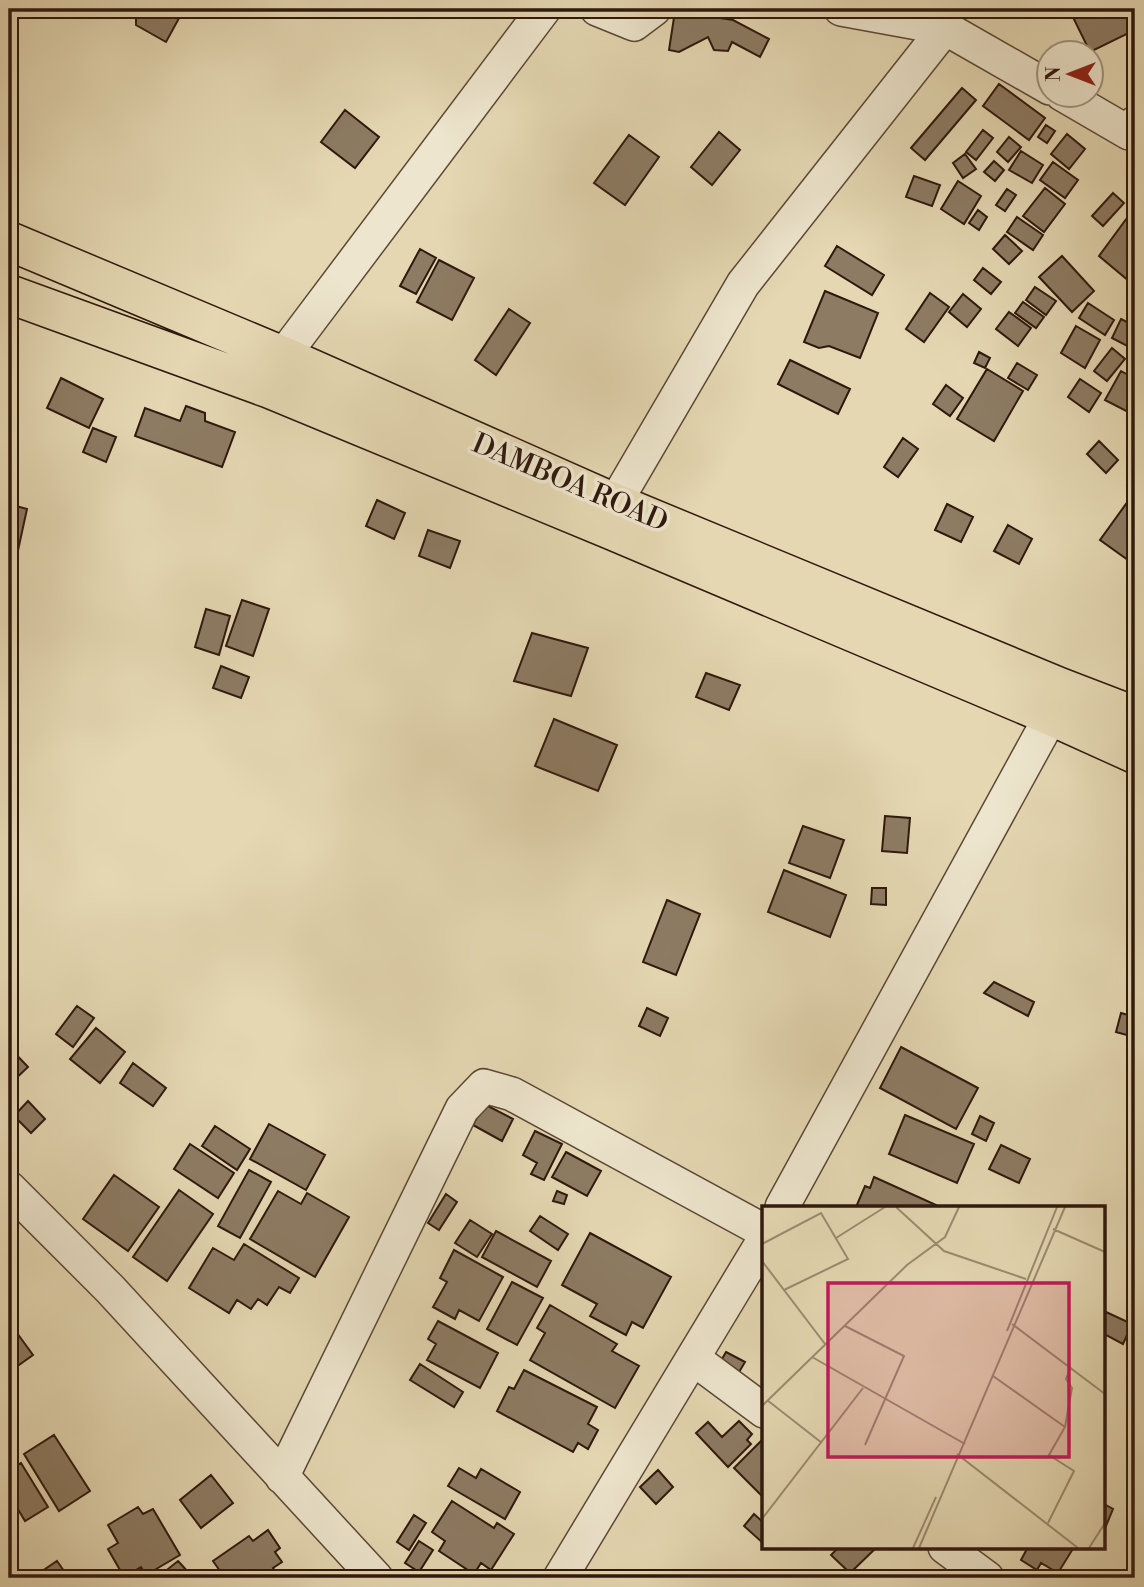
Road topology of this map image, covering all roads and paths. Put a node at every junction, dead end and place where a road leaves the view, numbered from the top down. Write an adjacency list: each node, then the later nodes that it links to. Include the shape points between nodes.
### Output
1 (544, 9): 11 (street)
2 (597, 9): 3 (street, via 634,24)
3 (654, 9)
4 (841, 9): 5 (street)
5 (945, 28): 6 (street); 12 (street, via 743,284)
6 (1036, 80)
7 (1086, 108): 8 (street, via 1129,133)
8 (1135, 123)
9 (9, 240): 11 (main road, DAMBOA ROAD)
10 (9, 294): 11 (main road, DAMBOA ROAD)
11 (276, 373): 12 (main road, DAMBOA ROAD); 13 (main road, DAMBOA ROAD, via 611,530)
12 (615, 503): 13 (main road, DAMBOA ROAD)
13 (1056, 702): 14 (main road, DAMBOA ROAD); 16 (street)
14 (1131, 735)
15 (9, 1188): 21 (street, via 110,1289)
16 (783, 1206)
17 (762, 1230): 21 (street, via 512,1094 484,1086 462,1109)
18 (762, 1243): 19 (street)
19 (695, 1359): 20 (street); 24 (street)
20 (762, 1409)
21 (282, 1477): 23 (street)
22 (946, 1548): 25 (street)
23 (376, 1578)
24 (560, 1578)
25 (987, 1578)

